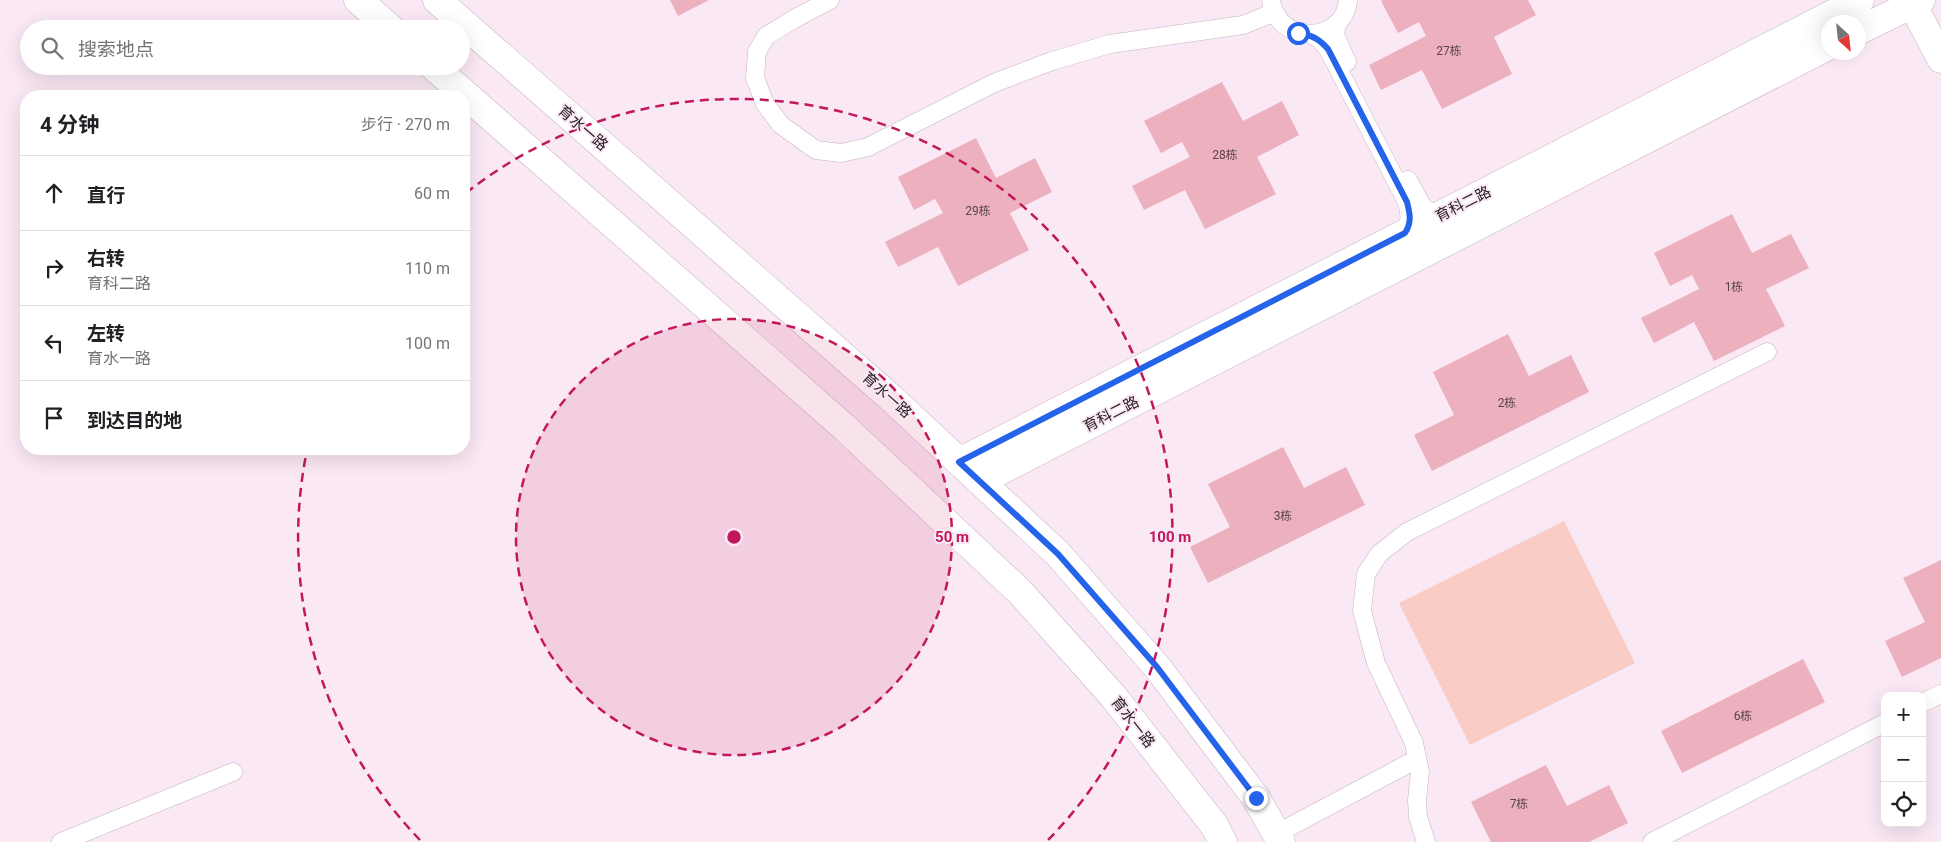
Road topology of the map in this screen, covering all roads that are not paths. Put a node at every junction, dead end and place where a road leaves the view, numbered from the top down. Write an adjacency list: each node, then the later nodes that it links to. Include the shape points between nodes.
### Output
1 (358, 0): 8 (street)
2 (437, 0): 9 (street, 育水一路)
3 (830, 0): 7 (lane, via 766,36 757,52 755,78 765,104 781,125 816,150 841,153 868,147 994,83 1052,61 1110,44 1243,25)
4 (1348, 0): 10 (lane)
5 (1860, 0): 19 (street, 育科二路)
6 (1915, 1): 11 (street); 15 (street)
7 (1273, 6): 13 (lane, via 1286,27)
8 (381, 20)
9 (460, 20)
10 (1337, 23): 13 (lane, via 1322,32); 19 (lane, via 1335,35 1339,47 1417,198 1424,209)
11 (1866, 27)
12 (470, 29): 22 (street, 育水一路, via 891,398)
13 (1310, 34): 20 (lane, via 1328,49 1407,202 1411,216)
14 (1821, 50): 23 (street, 育科二路)
15 (1941, 59)
16 (444, 75): 17 (street, 育水一路)
17 (461, 90)
18 (470, 98): 31 (street, 育水一路, via 844,427 1020,592 1113,696 1214,825)
19 (1438, 216): 20 (street, 育科二路)
20 (1405, 233): 22 (street, 育科二路)
21 (1767, 352): 27 (lane, via 1407,532 1379,554 1366,574 1362,611 1376,663 1414,743)
22 (959, 462): 23 (street, 育水一路)
23 (980, 481): 29 (street, 育水一路, via 1058,554 1157,667 1256,798)
24 (1941, 694): 25 (lane)
25 (1926, 701)
26 (1881, 725): 33 (lane)
27 (1417, 760): 29 (lane); 32 (lane, via 1420,772 1418,816)
28 (233, 772): 30 (lane)
29 (1278, 838)
30 (61, 842)
31 (1223, 842)
32 (1426, 842)
33 (1652, 842)

